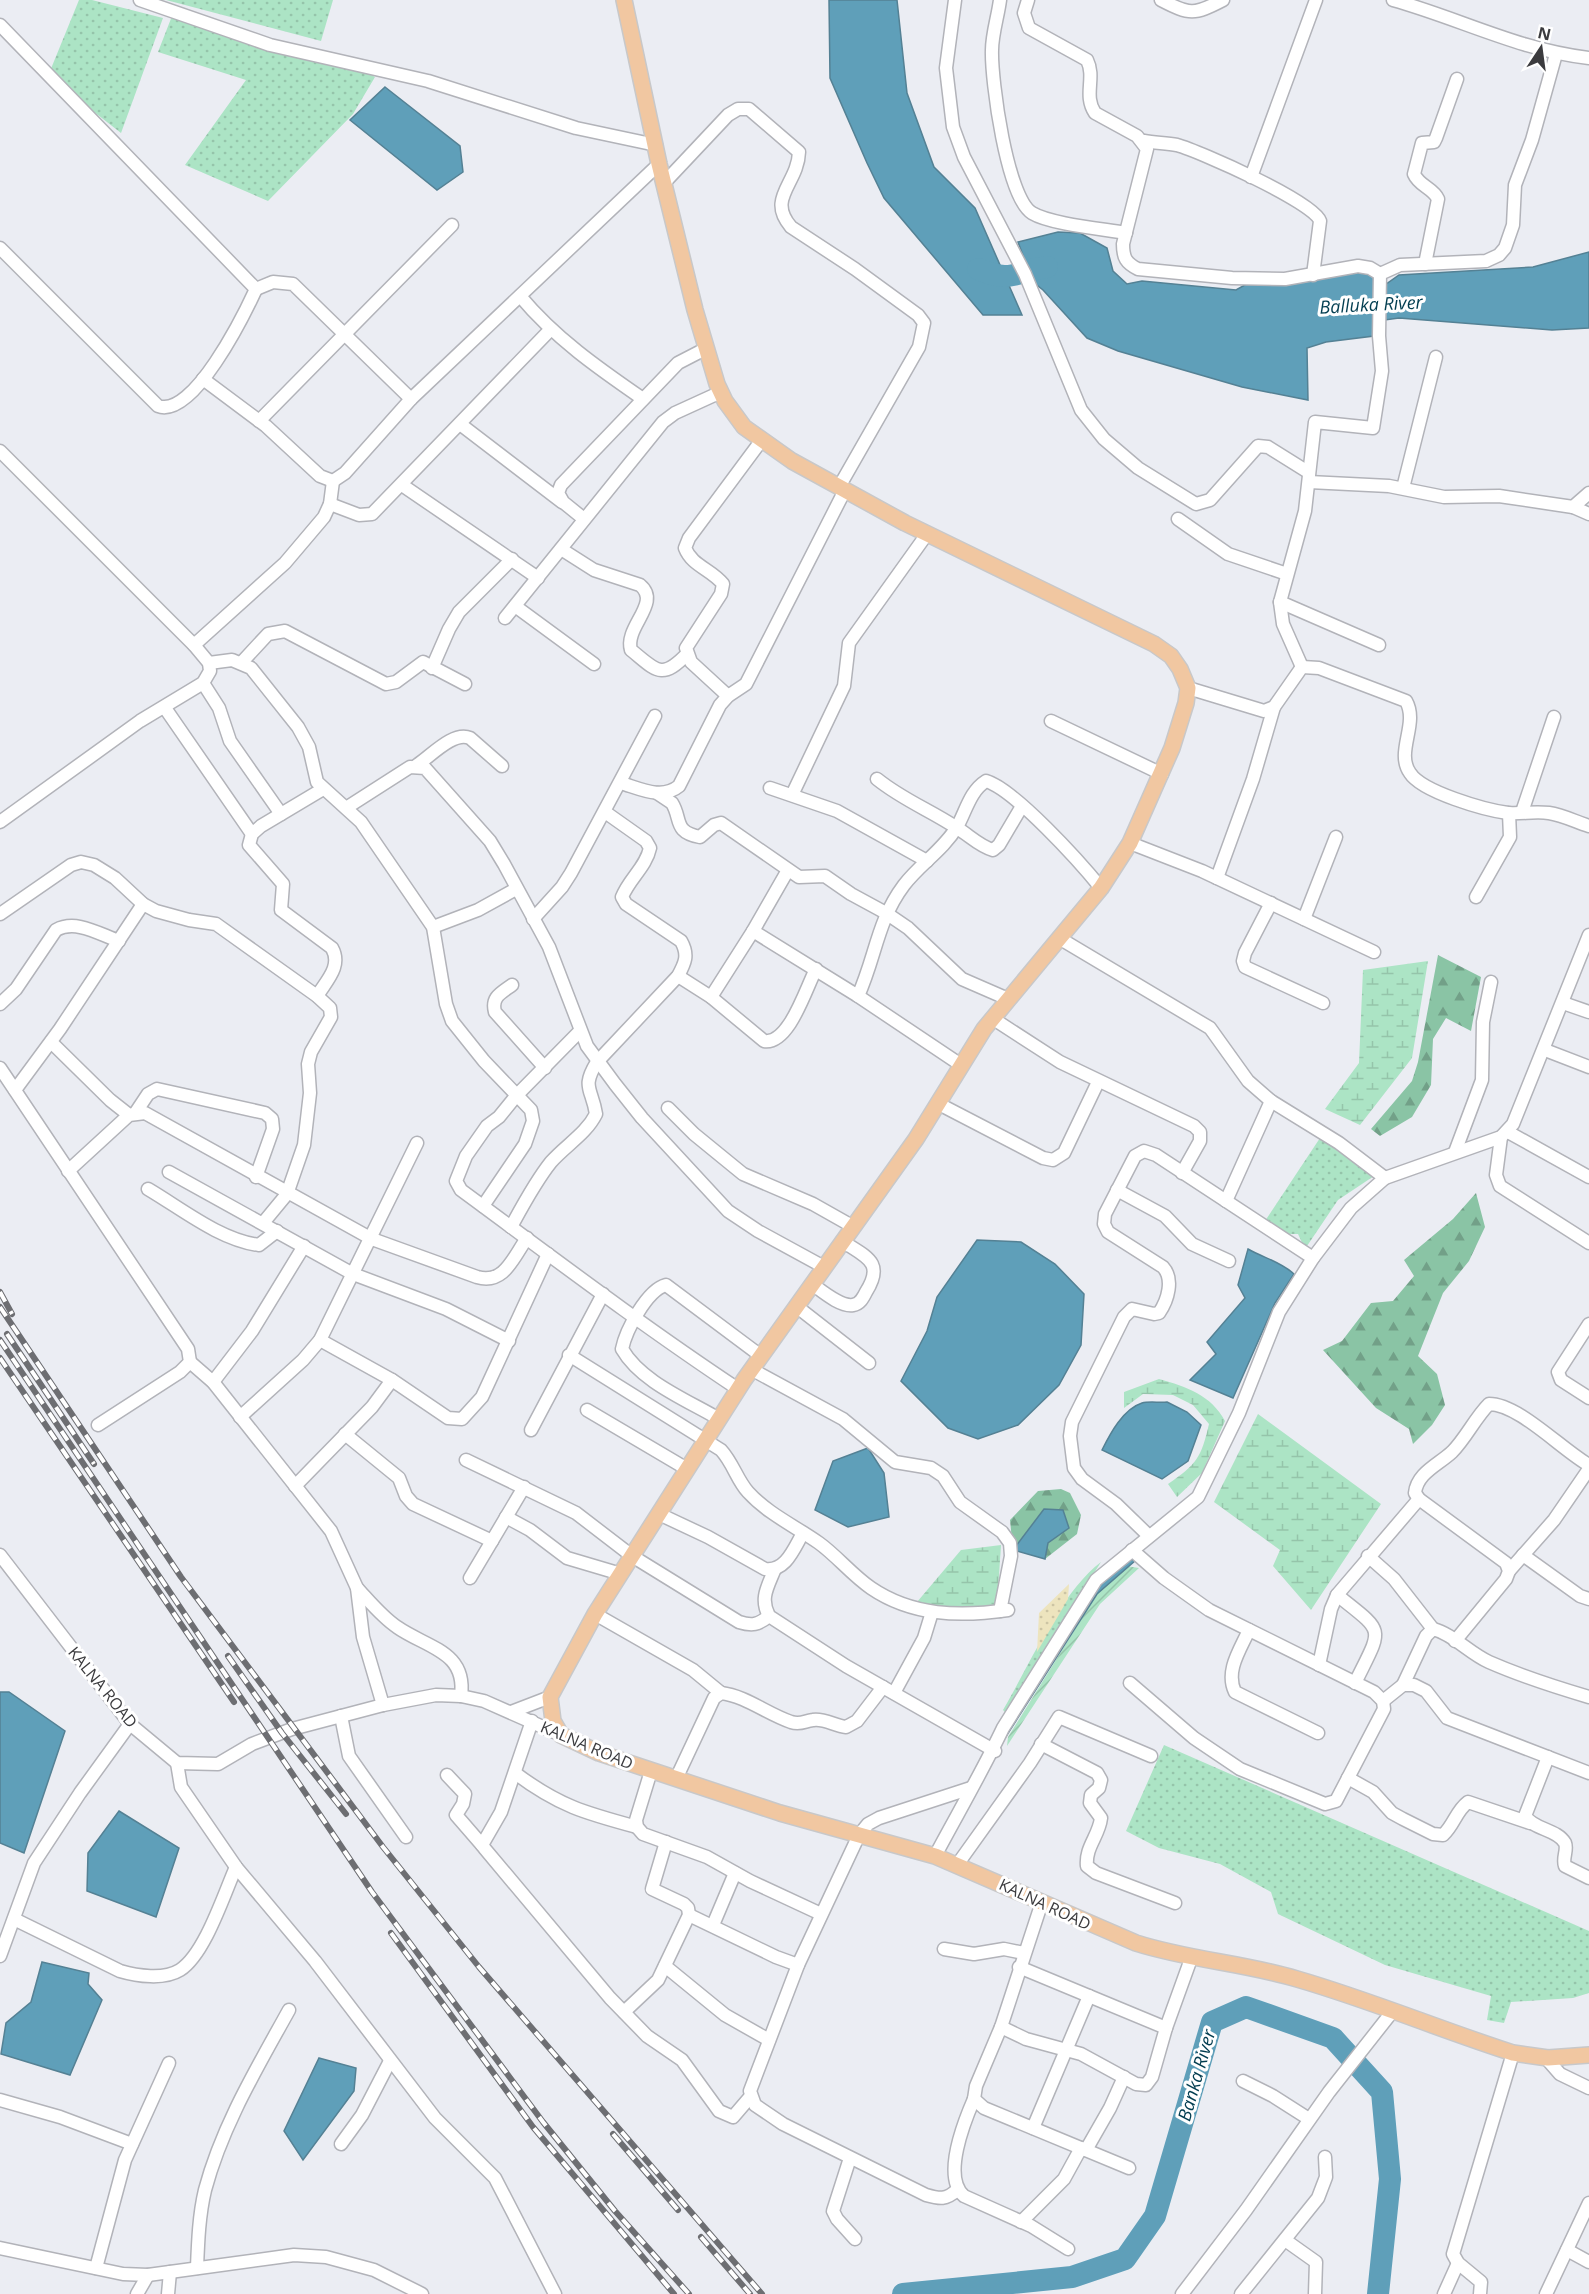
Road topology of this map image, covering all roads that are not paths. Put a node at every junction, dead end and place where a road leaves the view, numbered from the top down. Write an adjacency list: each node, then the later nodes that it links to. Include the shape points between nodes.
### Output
1 (141, 0): 15 (street, via 270,45 428,81 576,128)
2 (624, 0): 15 (main road)
3 (955, 0): 39 (street, via 946,68 953,127 964,157 1025,274 1088,422 1138,468 1196,504 1210,500 1258,446 1268,447)
4 (1000, 0): 20 (street, via 992,49 999,124 1024,206 1039,216)
5 (1028, 0): 14 (street, via 1024,13 1029,28 1087,60 1091,75 1088,95 1095,113)
6 (1161, 0): 7 (street, via 1189,13 1198,13)
7 (1223, 0)
8 (1316, 0): 17 (street)
9 (1393, 0): 11 (street)
10 (0, 25): 25 (street)
11 (1556, 54): 12 (street); 22 (street, via 1515,185 1513,225 1505,248 1486,261)
12 (1589, 58)
13 (1457, 79): 22 (street, via 1434,142 1422,142 1414,174 1435,192 1438,200)
14 (1144, 141): 17 (street, via 1192,150); 20 (street, via 1146,159)
15 (656, 145): 16 (main road)
16 (659, 164): 18 (main road); 26 (street)
17 (1251, 177): 24 (street, via 1318,215)
18 (664, 183): 29 (main road); 42 (street, via 729,114 749,109 800,152 798,167 781,201 780,211 791,227 855,269 924,323 920,347)
19 (452, 225): 28 (street)
20 (1126, 233): 24 (street, via 1123,256 1127,264 1138,269 1232,278)
21 (0, 248): 31 (street, via 158,406 173,407)
22 (1425, 264): 23 (street, via 1400,266)
23 (1380, 274): 24 (street, via 1358,266); 39 (street, via 1382,370 1373,428 1315,422)
24 (1313, 275)
25 (256, 289): 28 (street, via 273,282 293,284); 31 (street, via 237,331)
26 (520, 296): 27 (street); 33 (street)
27 (550, 330): 34 (street); 36 (street)
28 (346, 335): 33 (street); 35 (street)
29 (707, 348): 32 (main road); 34 (street, via 678,363)
30 (1436, 357): 43 (street)
31 (203, 379): 35 (street)
32 (721, 392): 37 (main road, via 744,427); 49 (street, via 663,422)
33 (411, 399): 40 (street, via 345,473)
34 (643, 399): 45 (street, via 561,485 558,493)
35 (259, 421): 40 (street, via 320,476)
36 (460, 424): 41 (street); 45 (street)
37 (761, 441): 42 (main road); 61 (street, via 688,538 685,548 689,559 723,584 722,594 686,648)
38 (0, 451): 59 (street)
39 (1308, 477): 43 (street); 54 (street, via 1305,511)
40 (333, 481): 46 (street)
41 (402, 485): 46 (street, via 372,514 359,515); 53 (street)
42 (842, 488): 51 (main road); 70 (street, via 746,684)
43 (1403, 488): 47 (street, via 1444,496 1498,496)
44 (1589, 493): 47 (street)
45 (563, 502): 49 (street)
46 (330, 504): 59 (street, via 324,517 285,563)
47 (1573, 507): 48 (street)
48 (1589, 514)
49 (584, 519): 52 (street)
50 (1178, 519): 54 (street, via 1228,554)
51 (927, 534): 69 (main road, via 1154,644 1171,656); 84 (street, via 849,643 844,686)
52 (561, 549): 55 (street); 61 (street, via 594,570 646,590 648,600 632,634 630,650 663,671 674,668)
53 (512, 559): 55 (street); 66 (street, via 459,612)
54 (1287, 574): 56 (street)
55 (538, 578): 57 (street)
56 (1280, 602): 60 (street); 65 (street, via 1283,624)
57 (515, 606): 58 (street); 64 (street)
58 (505, 618)
59 (194, 645): 63 (street)
60 (1379, 645)
61 (687, 654): 70 (street)
62 (242, 662): 63 (street); 66 (street, via 268,634 285,630 386,684 396,682 421,662); 82 (street, via 298,727 309,747 313,773)
63 (209, 663): 67 (street, via 210,671)
64 (594, 664)
65 (1302, 667): 71 (street); 88 (street, via 1320,668 1406,701 1411,717 1404,758 1409,773 1423,785 1483,808)
66 (432, 668): 68 (street)
67 (203, 683): 72 (street); 89 (street, via 219,708 230,741)
68 (465, 684)
69 (1188, 688): 71 (street, via 1256,710); 78 (main road, via 1181,722)
70 (728, 696): 83 (street, via 679,786 670,793)
71 (1274, 707): 98 (street)
72 (165, 708): 90 (street, via 140,720); 93 (street)
73 (655, 716): 80 (street)
74 (1554, 717): 88 (street)
75 (1051, 721): 78 (street)
76 (417, 765): 77 (street, via 464,736); 86 (street); 100 (street, via 425,768 490,841)
77 (502, 766)
78 (1162, 774): 95 (main road)
79 (877, 779): 92 (street, via 908,802)
80 (621, 783): 83 (street); 87 (street)
81 (770, 788): 84 (street)
82 (323, 789): 86 (street); 89 (street)
83 (657, 793): 97 (street, via 672,802 679,827 692,836 700,837 721,823)
84 (792, 795): 96 (street, via 855,819)
85 (1022, 806): 92 (street, via 993,850); 92 (street, via 998,784 986,780 977,786); 99 (street)
86 (346, 808): 108 (street, via 361,822)
87 (605, 812): 106 (street, via 562,888); 115 (street, via 650,848 622,897 626,904 681,941 687,951)
88 (1515, 812): 91 (street, via 1552,813); 101 (street, via 1510,837)
89 (281, 814): 93 (street)
90 (0, 822)
91 (1589, 826)
92 (957, 827): 96 (street)
93 (252, 834): 118 (street, via 250,849 283,884 281,910 332,948 337,957 335,968)
94 (1336, 837): 107 (street)
95 (1130, 843): 98 (street); 99 (main road)
96 (927, 861): 104 (street, via 904,885)
97 (788, 870): 104 (street, via 799,877 825,876); 109 (street)
98 (1217, 878): 102 (street)
99 (1101, 888): 111 (main road)
100 (516, 889): 106 (street); 108 (street, via 478,910)
101 (1476, 897)
102 (1271, 903): 107 (street); 122 (street, via 1245,953 1245,967)
103 (143, 904): 105 (street, via 115,878 81,862); 112 (street); 118 (street, via 189,920 216,924)
104 (886, 913): 119 (street, via 877,934 871,967); 121 (street, via 908,928 962,979)
105 (0, 914)
106 (533, 919): 127 (street, via 549,947)
107 (1304, 919): 113 (street)
108 (433, 927): 137 (street, via 452,1021)
109 (753, 931): 114 (street); 120 (street)
110 (1589, 935): 123 (street)
111 (1059, 938): 121 (main road); 138 (street, via 1210,1028 1232,1063)
112 (119, 942): 124 (street, via 77,926 66,925 56,930 16,989); 128 (street)
113 (1374, 952)
114 (816, 969): 119 (street); 120 (street, via 798,1009 780,1038 772,1042 764,1041)
115 (678, 976): 120 (street); 130 (street)
116 (1491, 982): 144 (street, via 1483,1022 1482,1080)
117 (512, 985): 134 (street, via 495,998 495,1012)
118 (317, 996): 153 (street, via 332,1012 308,1064 307,1127)
119 (858, 996): 131 (street)
120 (711, 997)
121 (1008, 999): 126 (main road)
122 (1323, 1003)
123 (1563, 1003): 125 (street); 129 (street)
124 (0, 1004)
125 (1589, 1012)
126 (992, 1018): 131 (main road); 135 (street)
127 (580, 1031): 130 (street); 134 (street)
128 (51, 1042): 136 (street); 141 (street, via 110,1100)
129 (1545, 1050): 132 (street); 142 (street, via 1523,1104)
130 (597, 1062): 158 (street, via 586,1087 596,1114 592,1123 535,1184); 168 (street, via 642,1118 728,1210 758,1231)
131 (961, 1065): 139 (main road)
132 (1589, 1067)
133 (0, 1068): 136 (street)
134 (545, 1068): 137 (street)
135 (1098, 1082): 139 (street, via 1064,1153 1053,1160); 147 (street, via 1200,1132 1200,1141)
136 (15, 1090): 145 (street)
137 (516, 1096): 155 (street, via 531,1110 533,1121 525,1144); 155 (street, via 478,1138 458,1172 456,1181 461,1190)
138 (1271, 1101): 150 (street, via 1339,1143); 154 (street)
139 (939, 1104): 157 (main road)
140 (669, 1108): 157 (street, via 743,1174 813,1204)
141 (132, 1113): 145 (street); 148 (street, via 157,1119); 148 (street, via 157,1089 265,1113 272,1119 273,1129)
142 (1504, 1134): 144 (street); 149 (street); 163 (street, via 1496,1175 1500,1186)
143 (417, 1143): 161 (street, via 393,1187)
144 (1455, 1152): 150 (street)
145 (68, 1171): 179 (street, via 188,1349)
146 (169, 1172): 156 (street)
147 (1182, 1173): 152 (street, via 1156,1155 1144,1152 1135,1156); 154 (street)
148 (256, 1177): 153 (street)
149 (1589, 1177)
150 (1385, 1178): 166 (street, via 1351,1208)
151 (148, 1189): 159 (street, via 220,1232 249,1244 260,1245)
152 (1117, 1190): 167 (street, via 1165,1216 1192,1244); 202 (street, via 1104,1214 1108,1232 1162,1267 1170,1282 1159,1312 1132,1309 1125,1317 1072,1422 1070,1436 1074,1468 1082,1479)
153 (287, 1194): 156 (street); 161 (street)
154 (1226, 1202): 166 (street)
155 (483, 1206): 158 (street)
156 (263, 1223): 159 (street)
157 (852, 1226): 162 (main road)
158 (511, 1227): 160 (street)
159 (277, 1231): 164 (street)
160 (526, 1238): 161 (street, via 498,1278 489,1281); 165 (street)
161 (372, 1239): 169 (street)
162 (842, 1241): 168 (main road); 170 (street, via 876,1269 875,1279 862,1300 853,1305 842,1303)
163 (1589, 1242)
164 (304, 1246): 169 (street); 183 (street, via 252,1331)
165 (548, 1254): 171 (street); 176 (street)
166 (1313, 1258): 202 (street, via 1280,1312 1239,1413 1198,1497)
167 (1229, 1261)
168 (824, 1266): 170 (main road)
169 (353, 1274): 175 (street); 176 (street, via 446,1309)
170 (812, 1284): 172 (main road)
171 (603, 1294): 173 (street); 177 (street)
172 (796, 1306): 178 (main road); 180 (street)
173 (635, 1318): 178 (street, via 657,1287 666,1285); 184 (street); 188 (street, via 624,1339 622,1349 627,1357 654,1381)
174 (1589, 1324): 185 (street, via 1558,1372 1561,1380)
175 (320, 1340): 182 (street); 187 (street)
176 (509, 1341): 182 (street, via 482,1397 462,1419 448,1418)
177 (570, 1355): 190 (street); 192 (street)
178 (761, 1356): 181 (main road)
179 (190, 1362): 183 (street); 189 (street)
180 (869, 1363)
181 (751, 1369): 184 (main road); 216 (street, via 843,1419 896,1462 931,1468 943,1476 960,1502 1002,1532 1010,1543 1011,1556 1004,1611 976,1615)
182 (392, 1380): 191 (street)
183 (213, 1382): 187 (street)
184 (738, 1389): 188 (main road)
185 (1589, 1398)
186 (587, 1410): 195 (street)
187 (240, 1417): 196 (street)
188 (719, 1419): 192 (main road)
189 (98, 1425)
190 (531, 1430)
191 (345, 1434): 196 (street); 203 (street, via 399,1478 413,1504)
192 (705, 1442): 195 (main road); 201 (street, via 730,1459 746,1490 762,1506)
193 (466, 1460): 197 (street)
194 (1589, 1467): 198 (street, via 1524,1418 1499,1404 1489,1404 1451,1452 1422,1476 1416,1485); 206 (street, via 1572,1497)
195 (687, 1469): 199 (main road)
196 (295, 1486): 213 (street, via 331,1531)
197 (524, 1487): 200 (street); 207 (street, via 576,1513)
198 (1419, 1498): 208 (street); 210 (street, via 1506,1563)
199 (659, 1514): 207 (main road); 209 (street, via 708,1536 765,1569)
200 (506, 1517): 203 (street); 211 (street, via 567,1558)
201 (803, 1533): 209 (street, via 782,1566); 216 (street, via 870,1587 894,1600)
202 (1149, 1536): 204 (street)
203 (492, 1541): 212 (street)
204 (1132, 1550): 220 (street, via 1209,1610); 240 (street, via 1096,1580 1003,1728)
205 (0, 1555): 236 (street, KALNA ROAD)
206 (1523, 1555): 210 (street); 215 (street)
207 (632, 1556): 211 (main road); 218 (street, via 739,1622 751,1625)
208 (1368, 1557): 214 (street); 219 (street, via 1394,1579)
209 (774, 1570): 218 (street, via 764,1595 763,1605)
210 (1509, 1571): 221 (street)
211 (621, 1574): 217 (main road)
212 (470, 1578)
213 (357, 1588): 228 (street, via 398,1628 451,1658 463,1679); 232 (street, via 363,1636)
214 (1337, 1595): 222 (street); 224 (street, via 1376,1628 1375,1643)
215 (1589, 1599)
216 (932, 1612): 226 (street, via 924,1638)
217 (595, 1614): 227 (street, via 693,1670); 229 (main road)
218 (769, 1616): 226 (street)
219 (1433, 1629): 221 (street); 225 (street)
220 (1249, 1630): 222 (street); 238 (street, via 1230,1672 1235,1692)
221 (1455, 1641): 230 (street, via 1489,1662)
222 (1319, 1665): 224 (street)
223 (1130, 1683): 248 (street, via 1194,1738 1240,1769 1325,1804 1336,1801)
224 (1355, 1683): 231 (street)
225 (1403, 1685): 231 (street); 242 (street, via 1426,1691 1447,1718)
226 (888, 1690): 227 (street, via 857,1721 846,1726 824,1720 791,1722 733,1694); 240 (street)
227 (721, 1693): 249 (street, via 714,1698)
228 (461, 1696): 232 (street, KALNA ROAD, via 436,1695); 233 (street, KALNA ROAD)
229 (550, 1697): 233 (street, KALNA ROAD); 237 (main road, via 554,1721)
230 (1589, 1697)
231 (1383, 1701): 248 (street, via 1382,1716)
232 (384, 1705): 234 (street, KALNA ROAD)
233 (511, 1712): 235 (street, KALNA ROAD)
234 (341, 1716): 243 (street, KALNA ROAD, via 252,1744 218,1764); 254 (street, via 349,1756)
235 (532, 1721): 237 (street, KALNA ROAD); 245 (street)
236 (130, 1724): 243 (street, KALNA ROAD); 266 (street, via 34,1863)
237 (561, 1734): 244 (main road, KALNA ROAD, via 599,1753)
238 (1318, 1734)
239 (1041, 1744): 241 (street, via 1054,1720 1063,1717); 258 (street); 263 (street, via 1097,1773 1101,1780 1091,1795 1090,1803 1101,1818 1086,1854 1087,1866)
240 (995, 1751): 250 (street)
241 (1151, 1756)
242 (1548, 1757): 246 (street); 251 (street, via 1527,1807)
243 (177, 1763): 259 (street, via 180,1787)
244 (651, 1771): 249 (main road, KALNA ROAD); 252 (street)
245 (515, 1773): 252 (street, via 570,1808); 256 (street, via 501,1812)
246 (1589, 1773)
247 (447, 1775): 256 (street, via 465,1794 456,1815)
248 (1348, 1778): 251 (street, via 1373,1792 1392,1813 1433,1834 1443,1835 1451,1828 1467,1802)
249 (676, 1779): 253 (main road, KALNA ROAD)
250 (971, 1788): 253 (street, via 879,1818 867,1824); 257 (street)
251 (1530, 1823): 261 (street, via 1561,1838 1566,1848 1565,1866)
252 (637, 1827): 255 (street, via 644,1834)
253 (859, 1835): 257 (main road, KALNA ROAD); 264 (street)
254 (406, 1837)
255 (666, 1842): 260 (street, via 708,1857); 265 (street, via 652,1889 684,1904)
256 (482, 1845): 277 (street)
257 (935, 1856): 258 (main road, KALNA ROAD)
258 (957, 1865): 262 (main road, KALNA ROAD)
259 (236, 1867): 266 (street, via 199,1949 177,1972 134,1976); 286 (street, via 315,1961)
260 (735, 1873): 264 (street); 267 (street)
261 (1589, 1878)
262 (1042, 1902): 269 (street); 271 (main road, KALNA ROAD, via 1136,1943)
263 (1176, 1904)
264 (821, 1914): 272 (street)
265 (689, 1915): 267 (street); 273 (street)
266 (14, 1919): 270 (street)
267 (713, 1926): 272 (street)
268 (944, 1949): 269 (street, via 974,1954 1004,1949)
269 (1024, 1953): 274 (street)
270 (0, 1956)
271 (1192, 1956): 278 (main road, KALNA ROAD, via 1297,1979); 280 (street)
272 (798, 1965): 281 (street)
273 (665, 1966): 277 (street, via 654,1985); 281 (street, via 724,2015)
274 (1019, 1967): 275 (street); 279 (street)
275 (1089, 1996): 280 (street); 282 (street)
276 (289, 2010): 314 (street, via 249,2083 215,2161 205,2191)
277 (624, 2012): 291 (street, via 647,2036 682,2060 726,2116 734,2117)
278 (1392, 2012): 283 (main road, KALNA ROAD); 294 (street)
279 (1001, 2026): 282 (street, via 1026,2039); 292 (street)
280 (1166, 2028): 288 (street, via 1152,2077 1146,2085)
281 (769, 2040): 291 (street, via 751,2086)
282 (1068, 2049): 288 (street); 295 (street)
283 (1513, 2053): 285 (main road, KALNA ROAD); 312 (street, via 1455,2242 1453,2254)
284 (1589, 2055): 285 (main road, KALNA ROAD)
285 (1546, 2058): 290 (street, via 1560,2074)
286 (390, 2061): 297 (street, via 362,2115); 320 (street, via 435,2118 495,2178)
287 (168, 2063): 296 (street)
288 (1124, 2077): 298 (street)
289 (1243, 2081): 294 (street)
290 (1589, 2088)
291 (751, 2096): 300 (street, via 755,2105 783,2124)
292 (974, 2099): 295 (street, via 984,2108); 302 (street, via 958,2139)
293 (0, 2100): 296 (street)
294 (1309, 2119): 321 (street)
295 (1033, 2128): 298 (street)
296 (132, 2144): 313 (street)
297 (341, 2144)
298 (1084, 2149): 301 (street); 305 (street, via 1064,2179)
299 (1325, 2157): 307 (street, via 1326,2177 1318,2198)
300 (850, 2158): 302 (street, via 939,2199 948,2198); 306 (street, via 833,2211)
301 (1129, 2168)
302 (957, 2190): 305 (street)
303 (1589, 2203): 304 (street)
304 (1585, 2221): 310 (street)
305 (1021, 2222): 309 (street)
306 (855, 2239)
307 (1285, 2240): 322 (street); 323 (street, via 1317,2262)
308 (0, 2248): 313 (street)
309 (1068, 2249)
310 (1567, 2250): 311 (street); 326 (street)
311 (1589, 2262)
312 (1458, 2263): 324 (street); 325 (street, via 1481,2282)
313 (96, 2268): 316 (street)
314 (197, 2268): 315 (street); 319 (street, via 294,2255 326,2257 374,2270)
315 (170, 2272): 316 (street); 318 (street)
316 (148, 2275): 317 (street)
317 (137, 2294)
318 (168, 2294)
319 (422, 2294)
320 (555, 2294)
321 (1182, 2294)
322 (1241, 2294)
323 (1315, 2294)
324 (1444, 2294)
325 (1480, 2294)
326 (1546, 2294)

